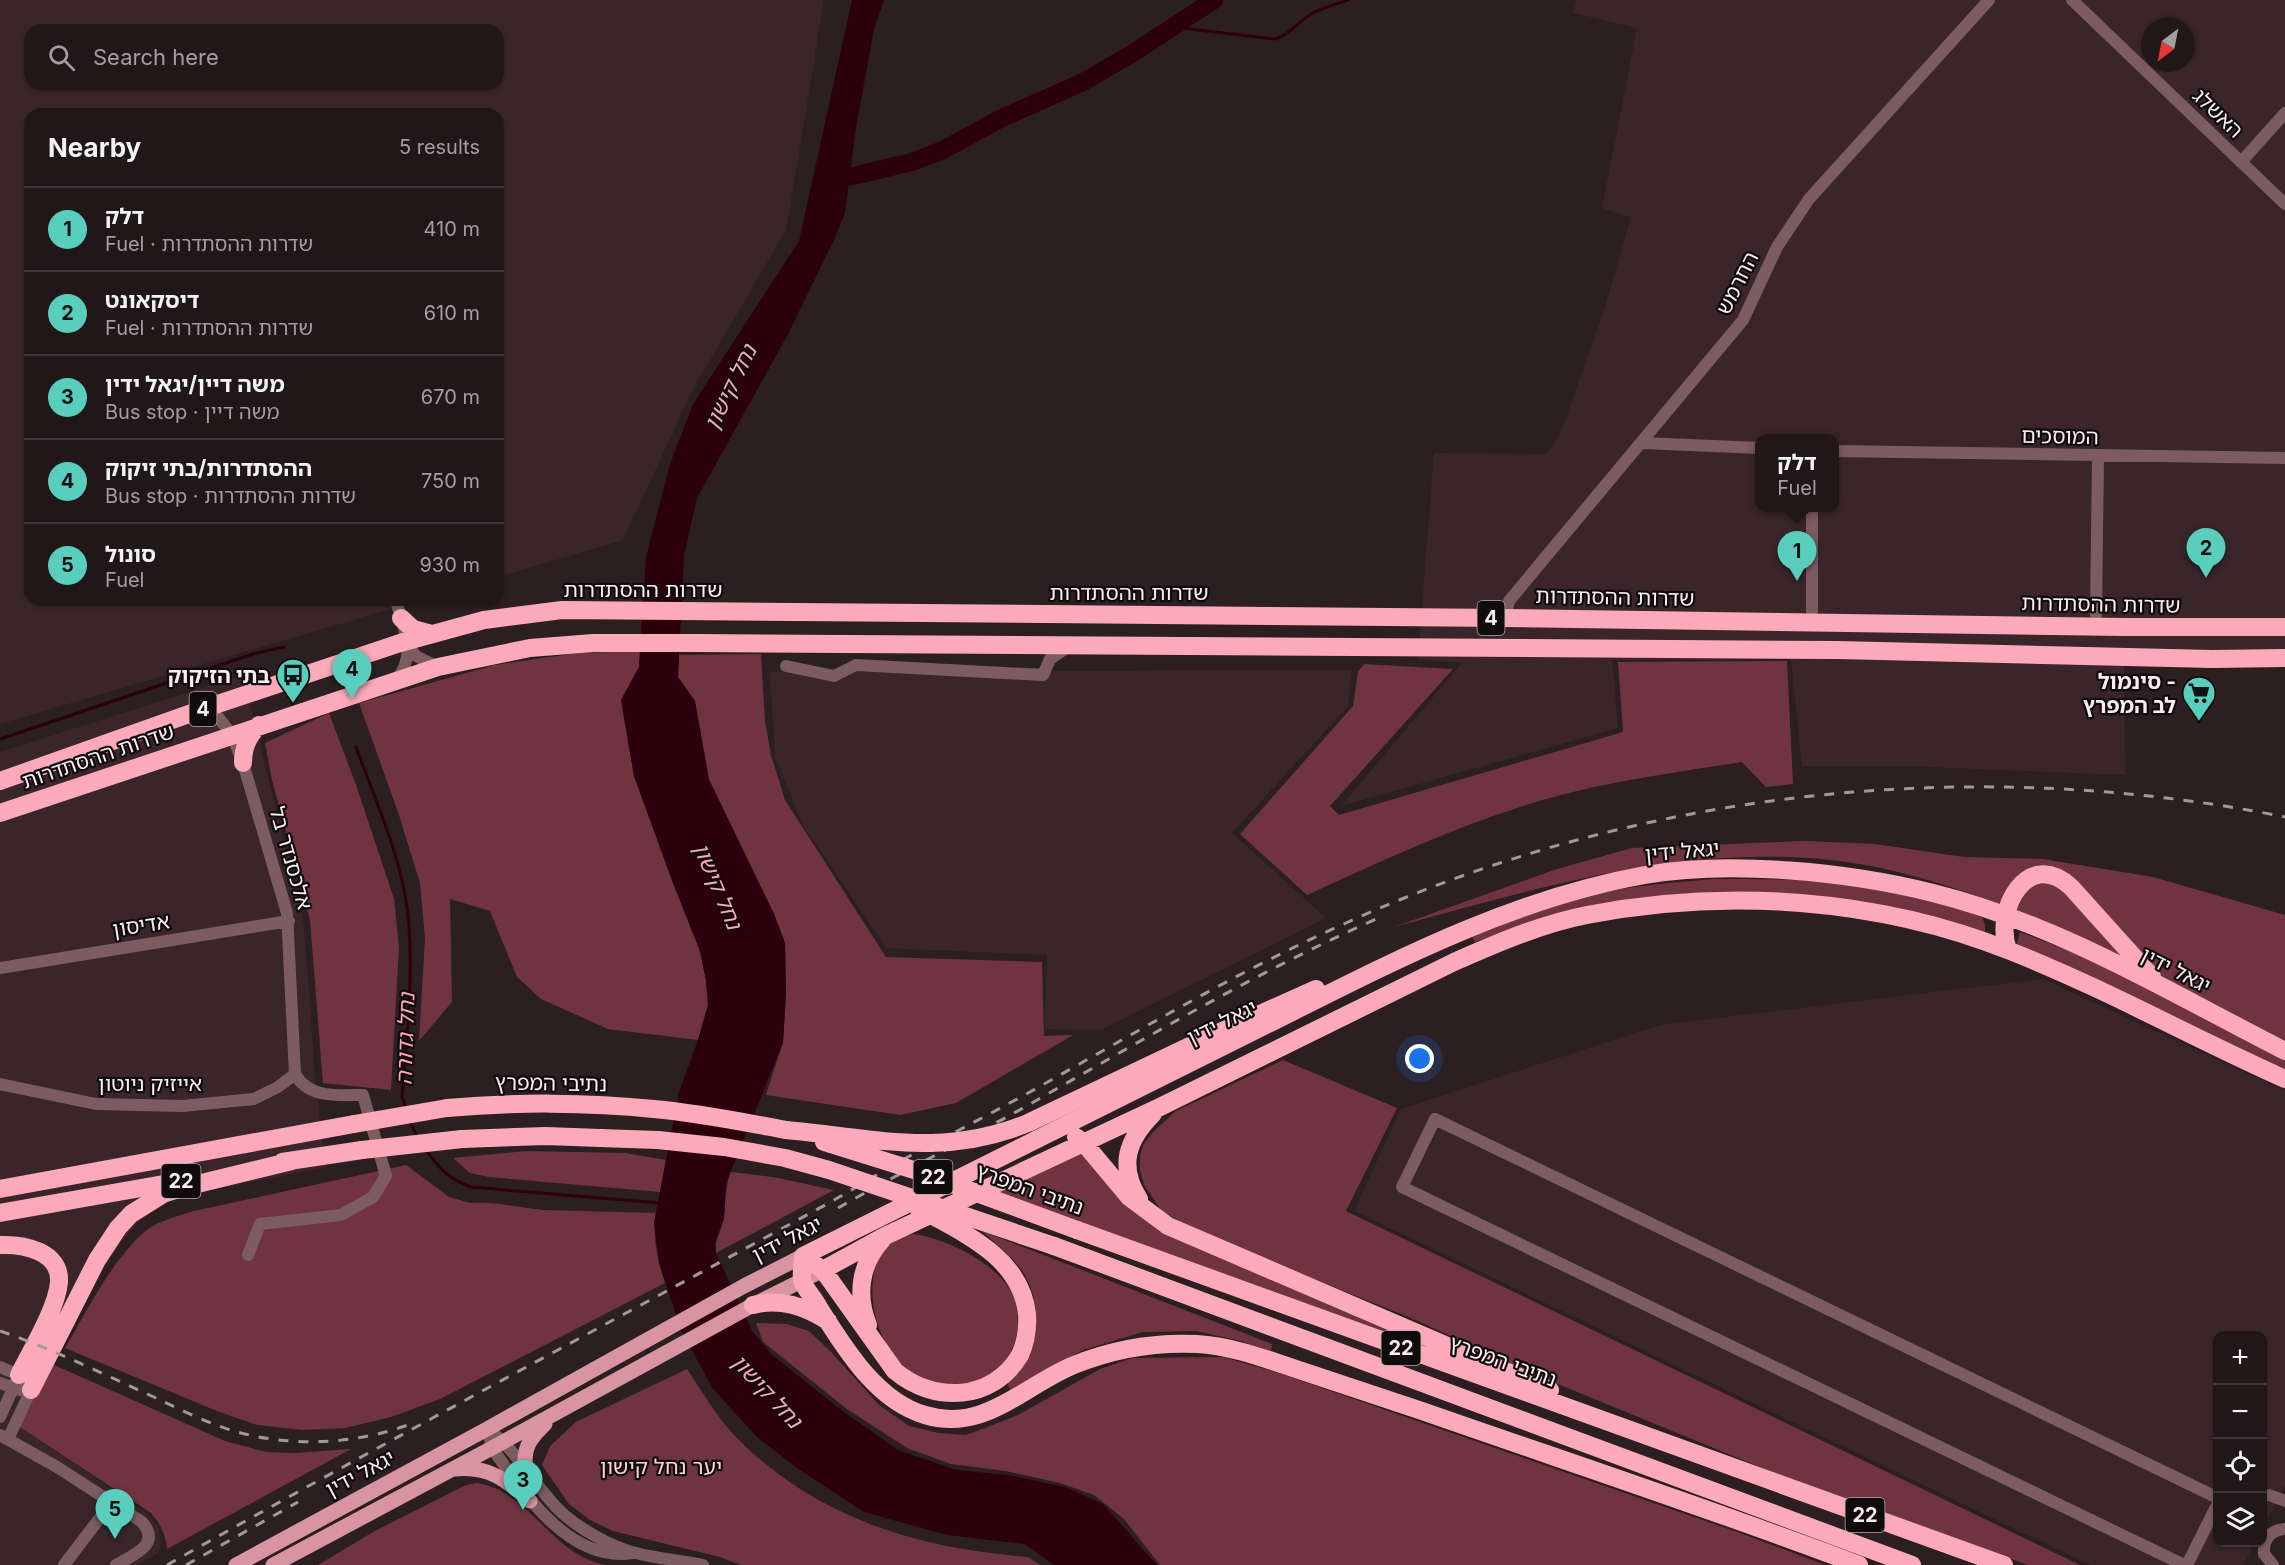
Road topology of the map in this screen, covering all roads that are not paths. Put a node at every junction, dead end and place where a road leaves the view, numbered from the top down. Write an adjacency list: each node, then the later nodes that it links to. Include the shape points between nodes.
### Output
1 (1989, 0): 6 (street, החרמש, via 1809,199 1777,247 1743,320)
2 (2072, 0): 4 (street, האשלג)
3 (2285, 113): 4 (street)
4 (2241, 162): 5 (street, האשלג)
5 (2285, 204)
6 (1642, 443): 7 (street); 15 (street, החרמש, via 1509,601)
7 (1755, 448)
8 (1839, 451): 9 (street, המוסכים)
9 (2098, 456): 10 (street, המוסכים); 14 (street)
10 (2285, 458)
11 (1812, 512): 13 (street)
12 (398, 609): 17 (highway, via 413,629); 18 (street)
13 (1812, 611)
14 (2096, 615)
15 (1505, 618): 16 (highway, שדרות ההסתדרות / 4); 17 (highway, שדרות ההסתדרות / 4, via 597,610 528,613)
16 (2285, 627)
17 (432, 634): 18 (highway, שדרות ההסתדרות / 4)
18 (407, 641): 23 (street, via 416,656); 25 (street, via 407,663); 26 (highway, שדרות ההסתדרות / 4)
19 (1024, 645): 20 (highway, שדרות ההסתדרות / 4); 23 (highway, שדרות ההסתדרות / 4, via 592,643 530,648); 24 (street, via 1038,656)
20 (1069, 646): 21 (highway, שדרות ההסתדרות / 4, via 1838,650); 24 (street, via 1050,659)
21 (2285, 658)
22 (786, 666): 24 (street, via 834,676 856,665)
23 (438, 667): 25 (highway, שדרות ההסתדרות / 4)
24 (1043, 675)
25 (396, 680): 27 (highway, שדרות ההסתדרות / 4)
26 (203, 709): 28 (street, via 218,717); 30 (highway, שדרות ההסתדרות / 4)
27 (260, 725): 28 (highway, שדרות ההסתדרות / 4); 29 (highway, via 247,741)
28 (224, 738): 29 (street); 31 (highway, שדרות ההסתדרות / 4)
29 (243, 763): 33 (street, אלכסנדר בל)
30 (0, 781)
31 (0, 813)
32 (2005, 915): 34 (highway, יגאל ידין, via 1932,892 1872,880 1760,870 1686,871 1649,874 1573,892); 35 (highway); 37 (highway, יגאל ידין, via 2073,943); 37 (highway, via 2015,891 2026,880 2040,875 2057,877 2071,886 2138,964)
33 (289, 921): 36 (street, אדיסון); 39 (street, אלכסנדר בל)
34 (1426, 945): 43 (highway, יגאל ידין); 44 (highway, bridge, via 1289,999 1009,1130 946,1143 902,1143)
35 (2008, 950): 40 (highway, יגאל ידין); 42 (highway, יגאל ידין, via 1925,923 1824,906 1722,901 1586,915 1521,934 1464,958)
36 (0, 968)
37 (2169, 992): 38 (highway, יגאל ידין)
38 (2285, 1051)
39 (295, 1074): 41 (street, אייזיק ניוטון, via 278,1088 254,1098 182,1106 96,1104); 53 (street, via 301,1084 323,1095 363,1095 386,1176 373,1197 341,1215 260,1224)
40 (2285, 1080)
41 (0, 1084)
42 (1160, 1107): 45 (highway, יגאל ידין); 50 (highway, via 1137,1132 1127,1155 1133,1188)
43 (1060, 1127): 45 (highway); 54 (highway, יגאל ידין)
44 (786, 1130): 48 (highway, נתיבי המפרץ / 22, bridge, via 654,1108 490,1104 354,1124); 69 (highway, נתיבי המפרץ / 22, bridge, via 917,1170)
45 (1083, 1142): 50 (highway, via 1129,1197); 51 (highway, יגאל ידין)
46 (292, 1161): 47 (highway, 22, bridge, via 462,1139 546,1136 658,1140 785,1158); 49 (highway, 22); 63 (highway, via 163,1194 130,1214)
47 (880, 1187): 59 (highway, bridge, via 981,1244 1008,1269 1025,1301 1027,1324 1025,1345 1015,1364 1000,1379 962,1393 922,1389 895,1371); 61 (highway, 22, bridge, via 1054,1246)
48 (0, 1190)
49 (0, 1214)
50 (1151, 1215): 69 (highway, via 1191,1238)
51 (885, 1236): 55 (highway, יגאל ידין); 59 (highway, via 870,1254 861,1282 866,1322)
52 (0, 1245): 63 (highway, via 35,1249 51,1260 58,1272 56,1295)
53 (248, 1255)
54 (803, 1256): 55 (highway); 56 (highway); 66 (main road, יגאל ידין)
55 (824, 1270): 56 (main road, יגאל ידין); 59 (highway)
56 (802, 1281): 57 (main road, יגאל ידין); 58 (highway)
57 (753, 1305): 58 (highway, via 785,1303); 64 (main road, יגאל ידין)
58 (828, 1321): 79 (highway, via 862,1370 882,1389 906,1408 946,1421 991,1412 1073,1366 1120,1349 1165,1343 1200,1344 1233,1349 1363,1391)
59 (880, 1352)
60 (0, 1367): 63 (street)
61 (1414, 1382): 79 (highway); 87 (highway, 22)
62 (0, 1383): 63 (street)
63 (21, 1384): 65 (street); 67 (street)
64 (560, 1411): 68 (main road, יגאל ידין); 71 (main road, via 527,1445)
65 (0, 1417)
66 (487, 1429): 68 (street); 83 (main road, יגאל ידין)
67 (4, 1437): 76 (street)
68 (498, 1444): 70 (main road, יגאל ידין); 71 (street); 74 (street)
69 (1726, 1465): 88 (highway, נתיבי המפרץ / 22)
70 (449, 1469): 74 (main road, via 486,1470); 84 (main road, יגאל ידין)
71 (526, 1470): 80 (street, via 572,1520)
72 (2269, 1495): 75 (street)
73 (2213, 1499): 89 (street, via 1435,1119 1402,1187)
74 (530, 1501): 80 (street, via 590,1549 610,1555)
75 (2285, 1501)
76 (112, 1502): 81 (street); 82 (street, via 142,1522 150,1536 144,1549)
77 (2213, 1509): 89 (street)
78 (2280, 1530): 90 (street, via 2269,1534 2264,1547 2267,1560)
79 (1774, 1533): 86 (highway)
80 (634, 1553): 85 (street)
81 (64, 1565)
82 (116, 1565)
83 (236, 1565)
84 (273, 1565)
85 (703, 1565)
86 (1859, 1565)
87 (1912, 1565)
88 (2004, 1565)
89 (2186, 1565)
90 (2273, 1565)

